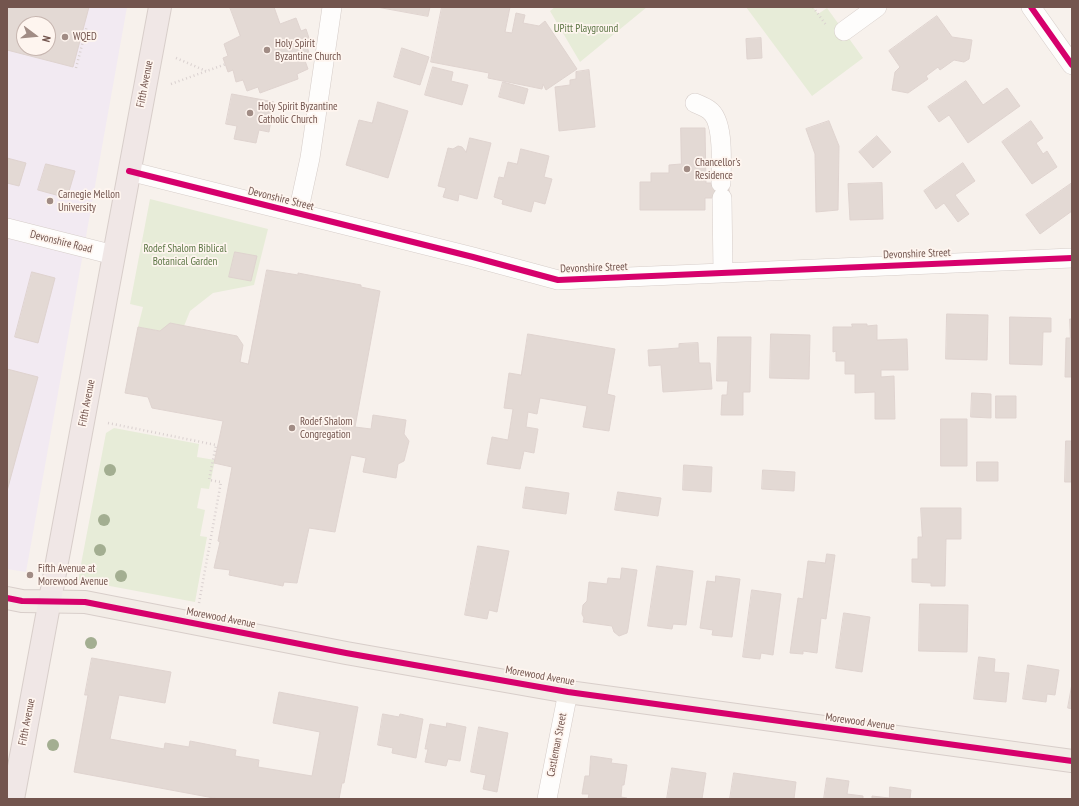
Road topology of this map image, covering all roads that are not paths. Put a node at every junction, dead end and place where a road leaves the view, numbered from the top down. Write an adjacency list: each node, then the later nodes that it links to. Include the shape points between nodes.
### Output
1 (160, 7): 8 (highway, Fifth Avenue)
2 (332, 7): 9 (street, via 310,158)
3 (877, 7): 5 (street)
4 (1031, 7): 6 (street)
5 (844, 31)
6 (1072, 65)
7 (695, 103): 13 (street, via 710,110 718,122)
8 (129, 172): 9 (street, Devonshire Street); 11 (highway, Fifth Avenue)
9 (298, 214): 13 (street, Devonshire Street, via 558,280)
10 (7, 228): 11 (street, Devonshire Road)
11 (114, 255): 15 (highway, Fifth Avenue)
12 (1072, 258): 13 (street, Devonshire Street)
13 (723, 273)
14 (7, 598): 15 (main road, Morewood Avenue)
15 (50, 602): 16 (main road, Morewood Avenue, via 85,602 346,653); 18 (highway, Fifth Avenue)
16 (568, 692): 17 (main road, Morewood Avenue); 19 (street, Castleman Street)
17 (1072, 761)
18 (13, 799)
19 (547, 799)

